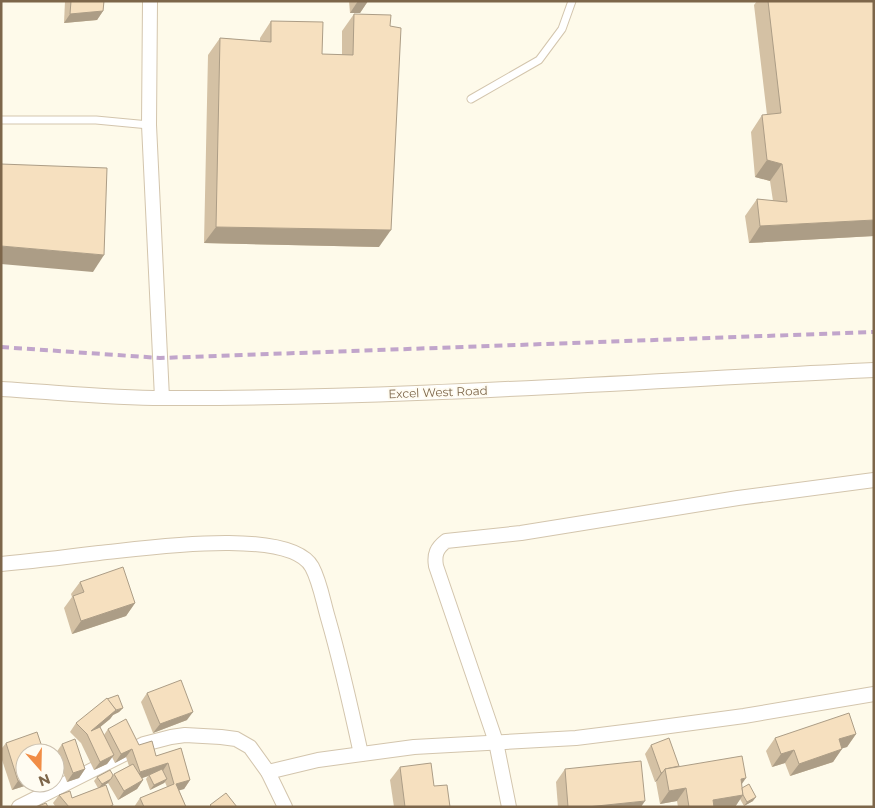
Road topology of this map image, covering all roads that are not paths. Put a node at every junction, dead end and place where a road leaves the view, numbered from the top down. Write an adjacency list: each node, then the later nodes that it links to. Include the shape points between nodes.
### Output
1 (150, 1): 5 (street)
2 (572, 1): 3 (lane, via 562,29 539,60)
3 (471, 99)
4 (1, 120): 5 (lane, via 96,120)
5 (149, 125): 8 (street)
6 (874, 370): 8 (street, Excel West Road, via 543,388)
7 (1, 389): 8 (street, Excel West Road)
8 (162, 398)
9 (874, 480): 12 (street, via 520,533 446,541 438,547 436,566)
10 (1, 564): 13 (street, via 145,547 212,543 264,545 300,555 311,566 319,587)
11 (874, 694): 12 (street, via 640,730 576,738)
12 (496, 742): 13 (street); 17 (street)
13 (361, 754): 14 (street)
14 (268, 772): 15 (street, via 250,747 236,739 185,735 144,744); 16 (street)
15 (19, 807)
16 (284, 807)
17 (509, 807)

